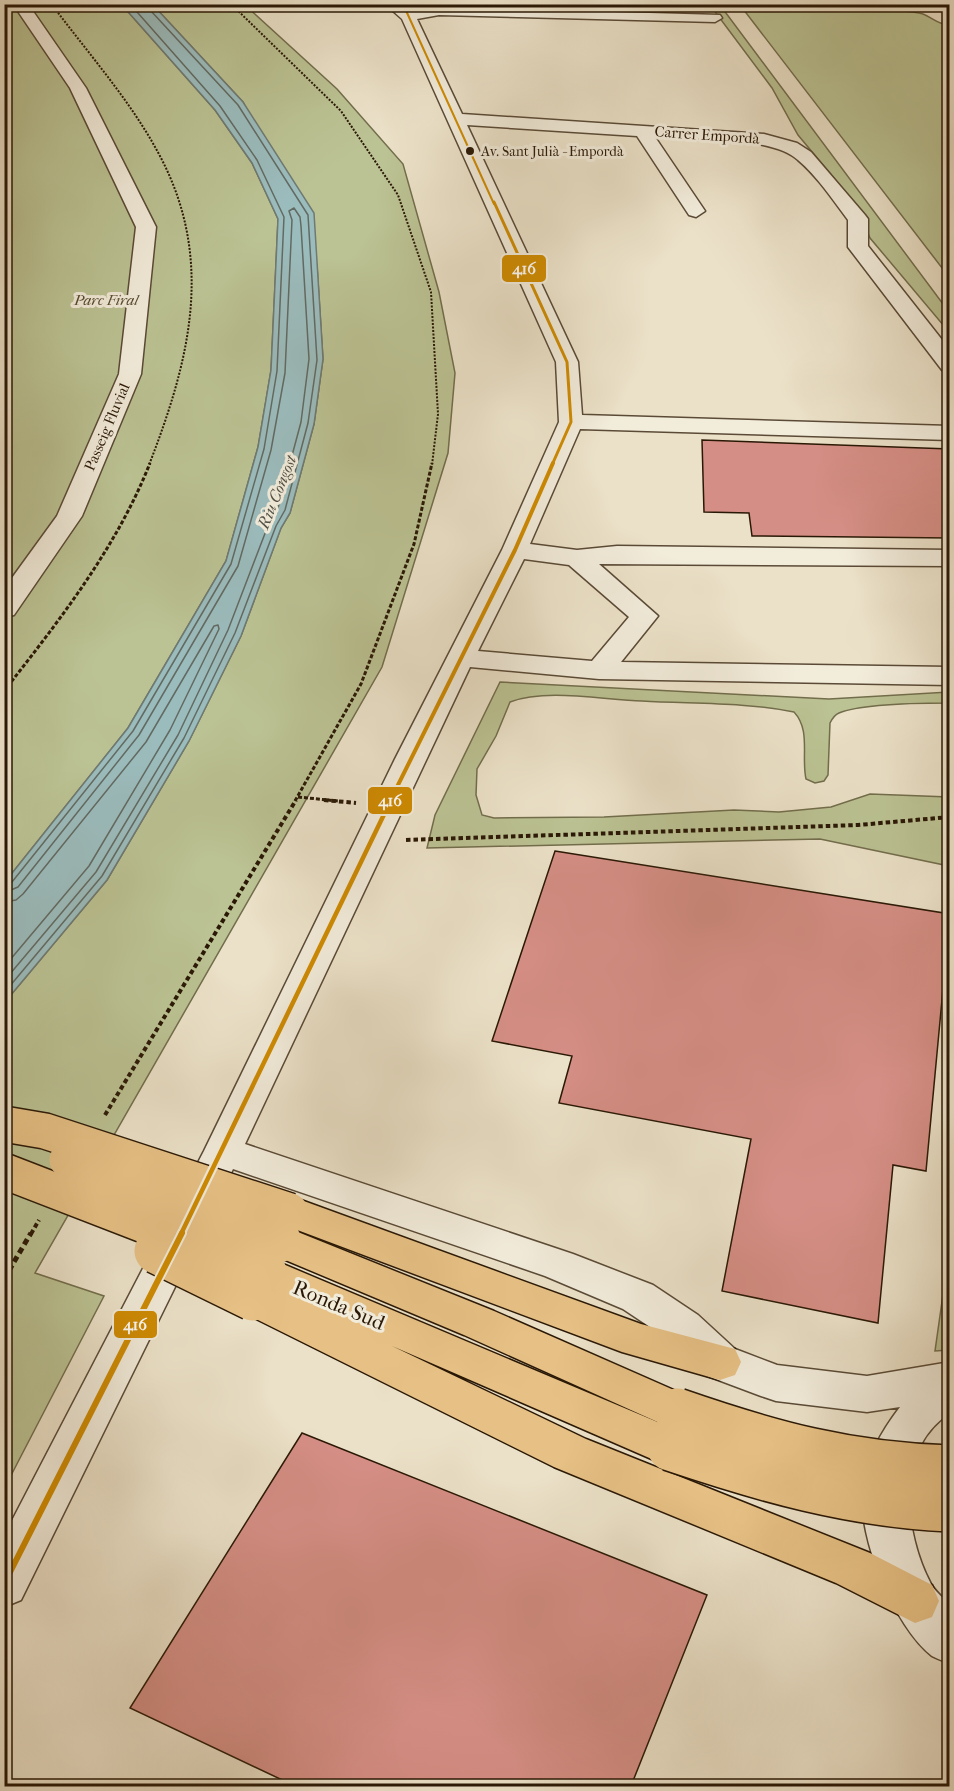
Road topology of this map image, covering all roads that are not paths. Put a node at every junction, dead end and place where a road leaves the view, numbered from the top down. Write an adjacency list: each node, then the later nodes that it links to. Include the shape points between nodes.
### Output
1 (20, 4): 13 (street, Passeig Fluvial, via 78,88 146,227 130,374 69,516)
2 (401, 8): 3 (street); 4 (street)
3 (715, 18)
4 (455, 119): 5 (street, Carrer Empordà); 8 (street, via 567,362)
5 (642, 131): 6 (street); 7 (street, Carrer Empordà, via 764,139 805,156 858,219 858,247)
6 (696, 211)
7 (950, 365)
8 (571, 422): 9 (street); 10 (street)
9 (950, 433)
10 (515, 550): 11 (street); 14 (street)
11 (577, 558): 12 (street, via 617,554); 15 (street, via 644,616)
12 (950, 558)
13 (4, 609)
14 (461, 658): 15 (street); 19 (street)
15 (599, 670): 16 (street)
16 (950, 676)
17 (4, 1124): 22 (highway, bridge, via 45,1131)
18 (4, 1130): 22 (highway, Ronda Sud, bridge)
19 (223, 1151): 23 (street, via 559,1265 638,1297 683,1327); 29 (street)
20 (4, 1171): 22 (highway, Ronda Sud, bridge)
21 (4, 1177): 22 (highway, bridge)
22 (271, 1255): 23 (highway); 26 (highway, Ronda Sud); 30 (highway, via 570,1453 853,1568)
23 (720, 1362): 24 (street, via 776,1383 867,1394)
24 (950, 1380)
25 (950, 1390): 30 (street, via 925,1406 897,1445 885,1491 891,1545)
26 (674, 1429): 27 (highway, bridge, via 845,1459); 28 (highway, bridge, via 767,1481 840,1498 916,1509)
27 (950, 1468)
28 (950, 1509)
29 (4, 1585)
30 (915, 1601): 31 (street)
31 (950, 1640)

